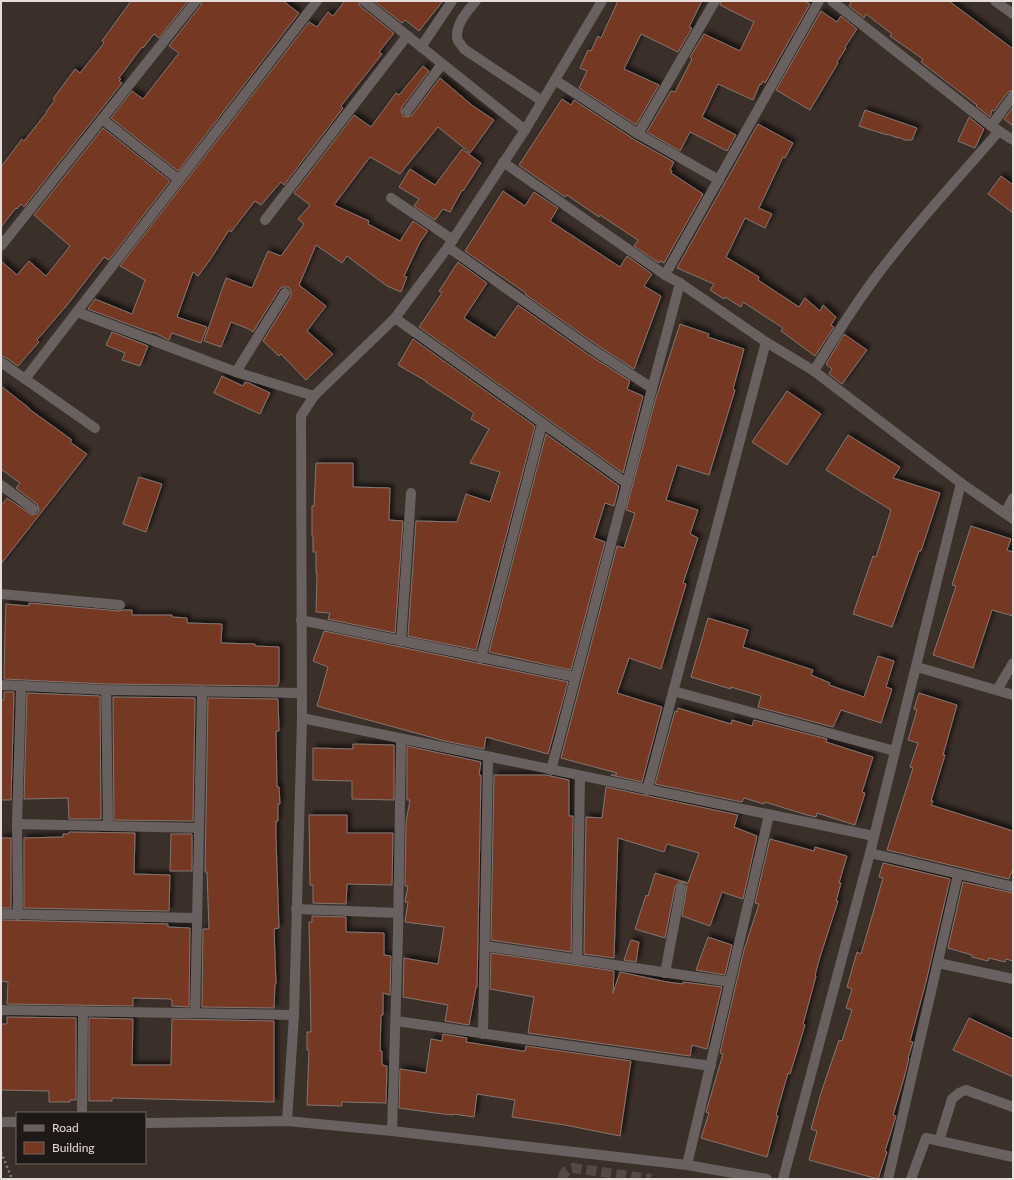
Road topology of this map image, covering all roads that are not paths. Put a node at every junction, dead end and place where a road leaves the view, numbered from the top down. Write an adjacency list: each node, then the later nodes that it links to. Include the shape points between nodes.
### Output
1 (196, 1): 19 (street)
2 (317, 1): 25 (street)
3 (364, 1): 12 (street)
4 (452, 1): 13 (street)
5 (476, 1): 17 (street, via 464,14 458,30 458,40 464,49)
6 (602, 1): 15 (street)
7 (715, 1): 22 (street)
8 (819, 1): 26 (street)
9 (832, 1): 20 (street)
10 (995, 1): 11 (street)
11 (1013, 14)
12 (408, 36): 13 (street); 28 (street)
13 (421, 47): 14 (street)
14 (442, 64): 18 (street); 21 (street)
15 (555, 80): 17 (street); 22 (street)
16 (1013, 96): 20 (street)
17 (542, 101): 21 (street)
18 (406, 110)
19 (102, 119): 25 (street); 30 (street)
20 (995, 128): 23 (street); 39 (street, via 872,282)
21 (525, 130): 24 (street)
22 (638, 134): 26 (street)
23 (1013, 140)
24 (503, 162): 29 (street); 31 (street)
25 (179, 180): 34 (street)
26 (719, 180): 31 (street)
27 (391, 198): 29 (street)
28 (265, 220)
29 (450, 243): 35 (street); 41 (street, via 593,350)
30 (1, 246)
31 (665, 275): 32 (street)
32 (680, 283): 36 (street); 41 (street)
33 (285, 293): 38 (street)
34 (77, 312): 38 (street); 40 (street)
35 (395, 318): 42 (street); 43 (street)
36 (766, 342): 39 (street); 65 (street)
37 (1, 362): 40 (street)
38 (236, 372): 42 (street)
39 (814, 372): 46 (street)
40 (25, 378): 44 (street)
41 (652, 388): 45 (street)
42 (314, 396): 54 (street, via 301,416)
43 (542, 424): 45 (street); 56 (street)
44 (94, 428)
45 (626, 482): 59 (street)
46 (961, 483): 51 (street); 58 (street)
47 (1, 485): 50 (street)
48 (411, 493): 55 (street)
49 (1013, 498): 51 (street)
50 (33, 509)
51 (1009, 516)
52 (1, 594): 53 (street)
53 (120, 605)
54 (301, 620): 55 (street); 66 (street)
55 (401, 641): 56 (street)
56 (481, 658): 59 (street)
57 (1013, 662): 63 (street)
58 (917, 667): 63 (street); 70 (street)
59 (575, 677): 72 (street)
60 (1, 685): 61 (street)
61 (21, 686): 62 (street); 76 (street)
62 (106, 690): 64 (street); 77 (street)
63 (997, 690): 67 (street)
64 (202, 692): 66 (street); 78 (street)
65 (673, 692): 70 (street); 74 (street)
66 (301, 693): 68 (street)
67 (1013, 695)
68 (302, 718): 69 (street); 84 (street)
69 (401, 739): 71 (street); 85 (street)
70 (895, 751): 79 (street)
71 (488, 757): 72 (street); 89 (street)
72 (551, 770): 73 (street)
73 (580, 776): 74 (street); 90 (street)
74 (647, 790): 75 (street)
75 (769, 815): 79 (street); 94 (street)
76 (17, 824): 77 (street); 87 (street)
77 (108, 826): 78 (street)
78 (199, 828): 88 (street)
79 (874, 836): 80 (street)
80 (870, 853): 81 (street); 113 (street)
81 (958, 874): 82 (street); 91 (street)
82 (1013, 887)
83 (681, 888): 92 (street)
84 (296, 909): 85 (street); 98 (street)
85 (398, 913): 99 (street)
86 (1, 914): 87 (street)
87 (18, 914): 88 (street)
88 (197, 918): 97 (street)
89 (485, 946): 90 (street); 100 (street)
90 (577, 960): 92 (street)
91 (938, 963): 93 (street); 114 (street)
92 (665, 973): 94 (street)
93 (1013, 979)
94 (730, 982): 101 (street)
95 (1, 1010): 96 (street)
96 (83, 1011): 97 (street); 103 (street)
97 (195, 1013): 98 (street)
98 (294, 1015): 104 (street)
99 (396, 1021): 100 (street); 108 (street)
100 (484, 1034): 101 (street)
101 (711, 1066): 111 (street)
102 (1013, 1107): 109 (street, via 966,1090 959,1093 952,1099)
103 (82, 1112)
104 (287, 1121): 107 (street); 108 (street)
105 (1, 1122): 106 (street)
106 (16, 1122)
107 (146, 1123)
108 (392, 1131): 111 (street)
109 (939, 1141): 110 (street); 115 (street, via 926,1138)
110 (1013, 1157)
111 (687, 1165): 112 (street)
112 (767, 1179)
113 (783, 1179)
114 (888, 1179)
115 (911, 1179)

